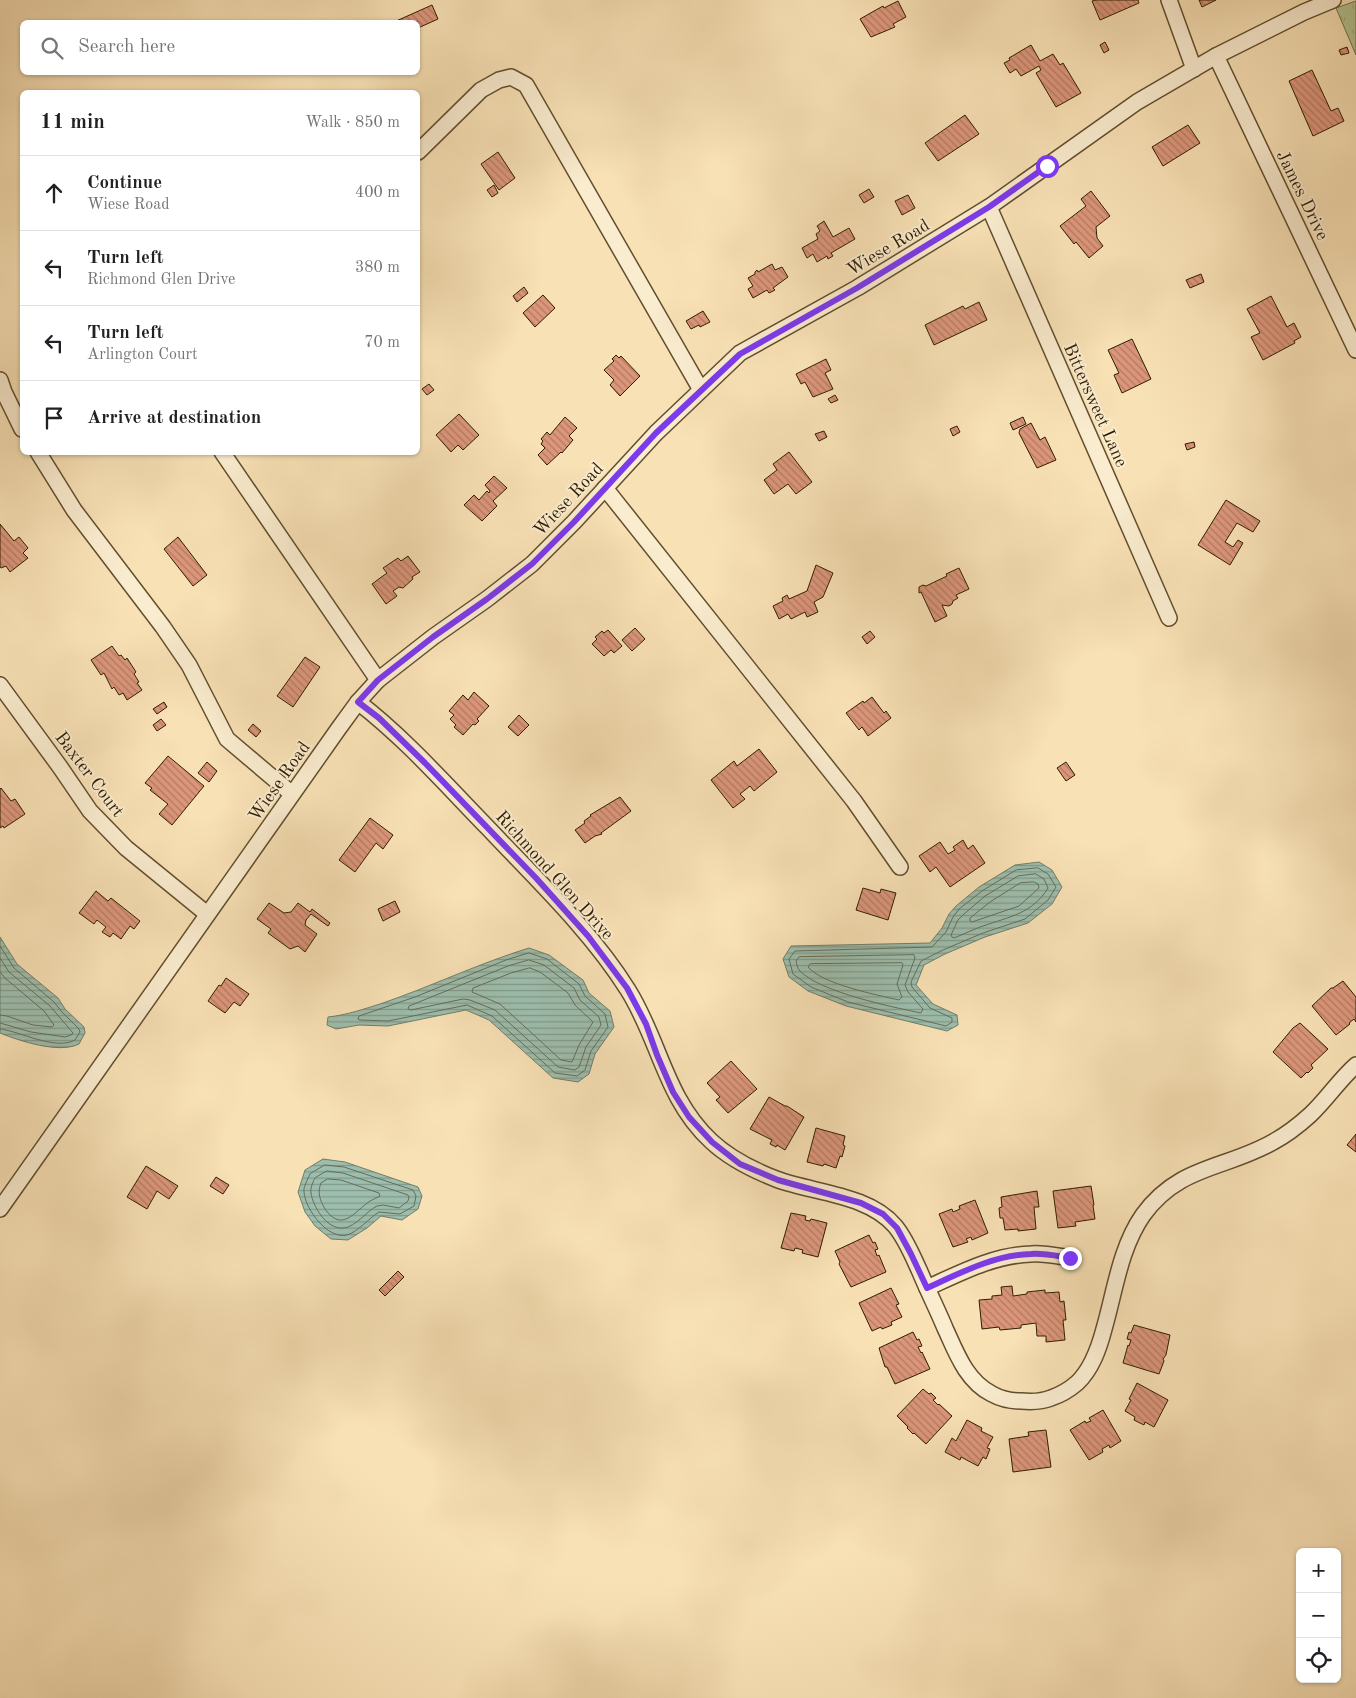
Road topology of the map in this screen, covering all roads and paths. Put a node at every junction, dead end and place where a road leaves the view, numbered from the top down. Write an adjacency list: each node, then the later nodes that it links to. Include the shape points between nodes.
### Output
1 (1169, 0): 4 (street)
2 (1333, 0): 3 (street, Wiese Road)
3 (1216, 56): 4 (street, Wiese Road); 7 (street, James Drive)
4 (1194, 69): 6 (street, Wiese Road, via 1138,102)
5 (420, 150): 9 (street, via 481,90 499,80 511,78 526,85)
6 (989, 207): 9 (street, Wiese Road, via 857,288 740,354); 14 (street, Bittersweet Lane)
7 (1356, 350)
8 (0, 380): 10 (street)
9 (701, 390): 13 (street, Wiese Road)
10 (20, 425)
11 (40, 455): 18 (street, via 74,510 184,658 227,739)
12 (224, 455): 15 (street)
13 (605, 488): 15 (street, Wiese Road, via 532,564); 19 (street, via 854,802)
14 (1169, 618)
15 (378, 680): 17 (street, Wiese Road)
16 (0, 685): 20 (street, Baxter Court, via 90,811 126,848)
17 (358, 702): 18 (street, Wiese Road); 24 (street, Richmond Glen Drive, via 425,763 588,936 627,988 639,1010 673,1092 689,1117 712,1142 740,1164 778,1180 861,1203 883,1214 897,1228)
18 (292, 794): 20 (street, Wiese Road)
19 (900, 867)
20 (207, 914): 22 (street, Wiese Road)
21 (1356, 1065): 24 (street, Richmond Glen Drive, via 1312,1114 1292,1130 1272,1143 1186,1177 1164,1192 1145,1212 1133,1232 1122,1262 1091,1366 1077,1383 1061,1394 1035,1402 1011,1400 992,1394 974,1380 958,1359)
22 (0, 1209)
23 (1070, 1258): 24 (street, via 1031,1254 1011,1256 974,1267)
24 (927, 1288)

